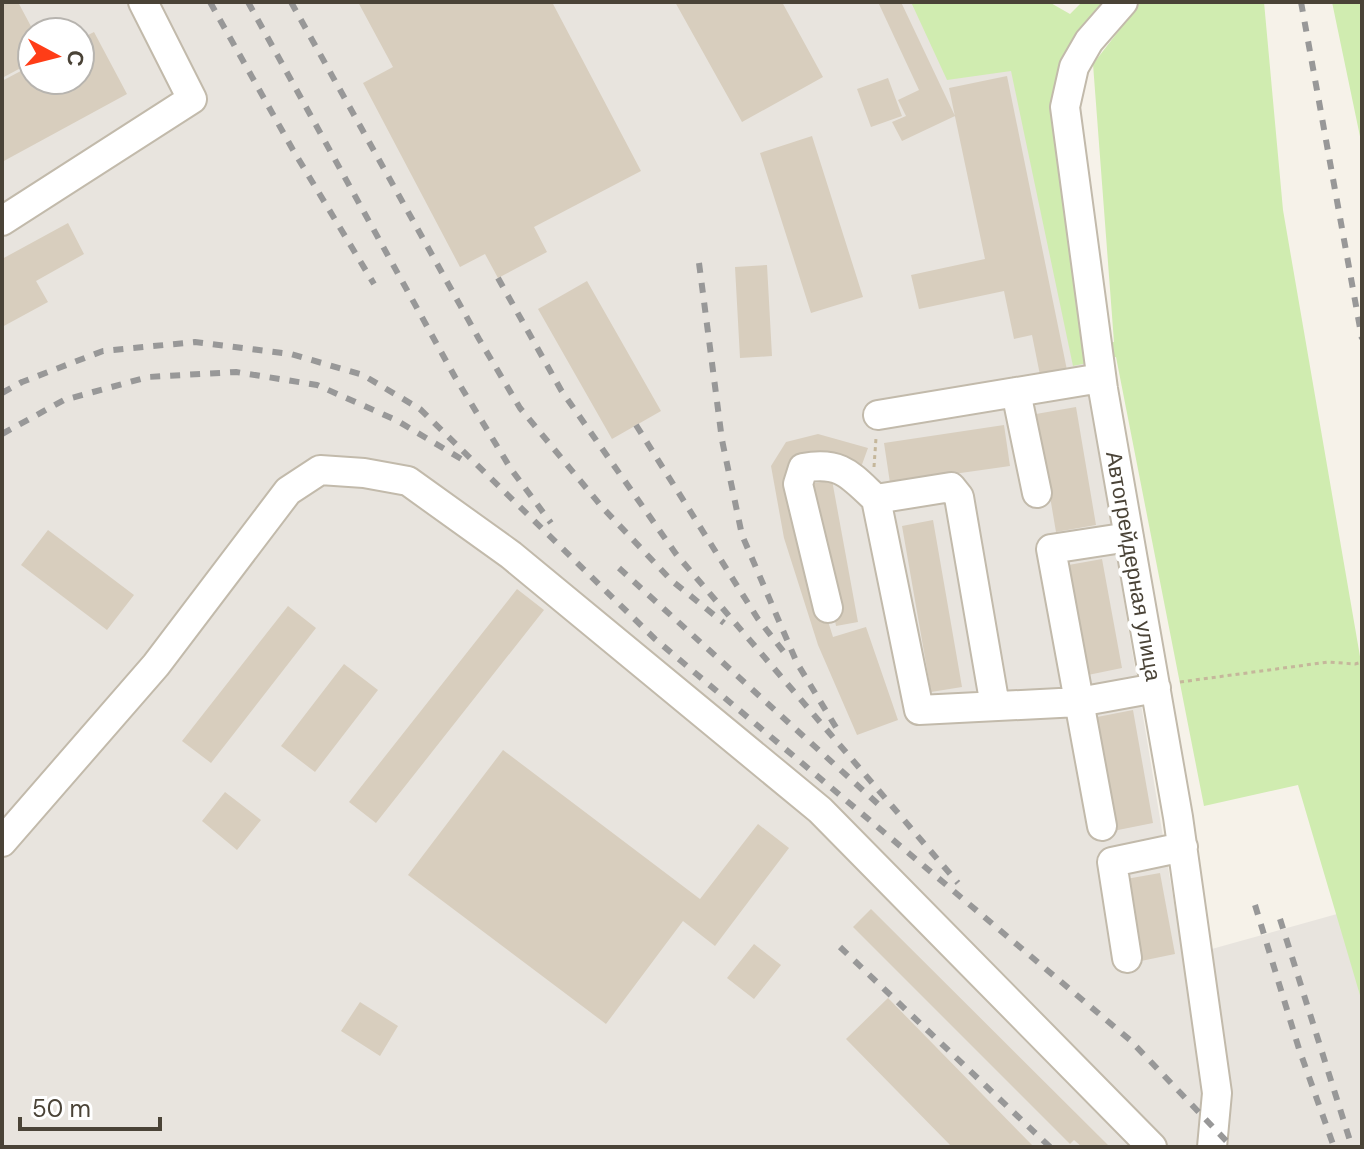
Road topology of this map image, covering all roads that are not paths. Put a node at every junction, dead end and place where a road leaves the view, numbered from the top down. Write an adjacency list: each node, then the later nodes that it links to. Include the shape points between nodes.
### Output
1 (143, 2): 3 (street, via 192,99)
2 (1123, 2): 4 (street, Автогрейдерная улица, via 1074,67 1065,107)
3 (2, 221)
4 (1101, 378): 5 (street); 9 (street, Автогрейдерная улица)
5 (1016, 392): 6 (street); 7 (street)
6 (878, 415)
7 (1037, 493)
8 (876, 499): 10 (street, via 850,475 826,464 803,468 798,484); 13 (street, via 919,710); 13 (street, via 951,487 959,497)
9 (1129, 537): 11 (street, Автогрейдерная улица); 12 (street, via 1051,549)
10 (828, 608)
11 (1156, 688): 12 (street); 16 (street, Автогрейдерная улица)
12 (1079, 702): 13 (street); 14 (street)
13 (995, 706)
14 (1102, 826)
15 (2, 842): 18 (street, via 156,665 288,491 320,470 408,481 511,555 820,810)
16 (1183, 847): 17 (street, via 1112,862); 19 (street, Автогрейдерная улица, via 1217,1093)
17 (1127, 958)
18 (1152, 1147)
19 (1212, 1147)

